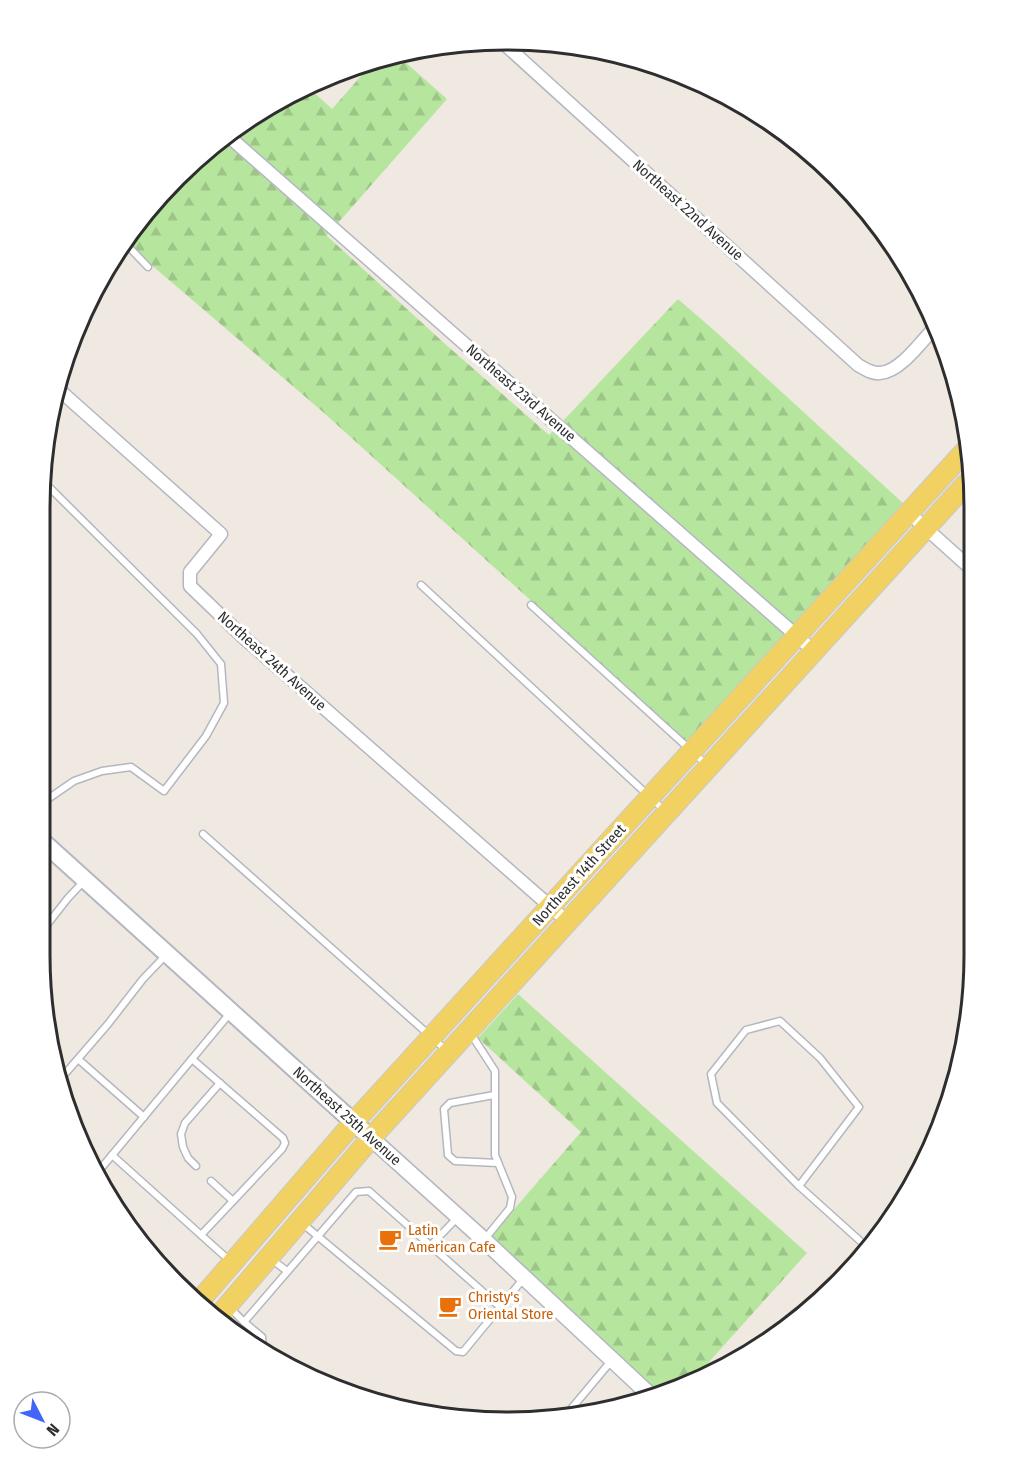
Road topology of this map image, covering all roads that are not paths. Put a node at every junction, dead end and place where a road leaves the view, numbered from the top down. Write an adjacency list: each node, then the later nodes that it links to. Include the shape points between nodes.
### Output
1 (511, 50): 5 (street, Northeast 22nd Avenue, via 868,371 891,371)
2 (233, 140): 15 (street, Northeast 23rd Avenue)
3 (130, 248): 4 (lane)
4 (148, 267)
5 (929, 333)
6 (64, 394): 25 (street, Northeast 24th Avenue, via 221,534 190,572 190,586)
7 (961, 456): 10 (main road, Northeast 14th Street)
8 (963, 487): 11 (main road, Northeast 14th Street)
9 (50, 488): 20 (lane, via 197,634 221,664 224,703 206,736 164,791 131,767 102,771 74,781)
10 (909, 513): 11 (street); 15 (main road, Northeast 14th Street)
11 (926, 528): 12 (street); 16 (main road, Northeast 14th Street)
12 (964, 562)
13 (421, 585): 19 (lane)
14 (531, 604): 17 (lane)
15 (797, 636): 16 (street, Northeast 23rd Avenue); 17 (main road, Northeast 14th Street)
16 (815, 652): 18 (main road, Northeast 14th Street)
17 (692, 752): 18 (lane); 19 (main road, Northeast 14th Street)
18 (709, 768): 21 (main road, Northeast 14th Street)
19 (650, 797): 21 (lane); 25 (main road, Northeast 14th Street)
20 (50, 798)
21 (668, 813): 27 (main road, Northeast 14th Street)
22 (203, 834): 31 (lane)
23 (50, 848): 24 (main road, Northeast 25th Avenue)
24 (85, 880): 26 (lane); 28 (main road, Northeast 25th Avenue)
25 (550, 906): 27 (street, Northeast 24th Avenue); 31 (main road, Northeast 14th Street)
26 (50, 921)
27 (568, 922): 30 (main road, Northeast 14th Street)
28 (168, 954): 29 (main road, Northeast 25th Avenue); 33 (lane)
29 (231, 1012): 34 (lane); 39 (main road, Northeast 25th Avenue)
30 (469, 1031): 32 (main road, Northeast 14th Street); 37 (lane, via 495,1071)
31 (432, 1038): 32 (lane); 39 (main road, Northeast 14th Street)
32 (449, 1053): 40 (main road, Northeast 14th Street)
33 (78, 1059): 35 (lane); 38 (lane)
34 (192, 1059): 36 (lane); 38 (lane)
35 (65, 1074)
36 (220, 1083): 43 (lane, via 185,1123 181,1134 188,1158); 47 (lane, via 285,1143)
37 (494, 1095): 42 (lane); 42 (lane, via 450,1103 444,1109 448,1155 454,1161)
38 (144, 1117): 41 (lane)
39 (354, 1122): 40 (main road, Northeast 25th Avenue); 56 (main road, Northeast 14th Street)
40 (371, 1138): 48 (street, Northeast 25th Avenue); 49 (main road, Northeast 14th Street)
41 (112, 1155): 44 (lane); 50 (lane)
42 (498, 1163): 52 (lane, via 512,1197 510,1208)
43 (196, 1166)
44 (102, 1167)
45 (211, 1181): 47 (lane)
46 (799, 1186): 46 (lane, via 717,1103 711,1074 746,1030 780,1021 820,1058 860,1107); 53 (lane)
47 (233, 1201): 50 (lane)
48 (458, 1216): 52 (street, Northeast 25th Avenue); 54 (lane)
49 (300, 1221): 51 (lane); 55 (main road, Northeast 14th Street)
50 (201, 1235): 56 (lane)
51 (318, 1235): 54 (lane, via 356,1192 369,1191); 57 (lane); 60 (lane, via 456,1351 463,1352)
52 (484, 1240): 58 (street, Northeast 25th Avenue)
53 (862, 1243)
54 (431, 1245): 60 (lane)
55 (269, 1257): 57 (lane); 61 (main road, Northeast 14th Street)
56 (232, 1263): 59 (main road, Northeast 14th Street)
57 (287, 1271): 62 (lane)
58 (525, 1278): 60 (lane); 64 (street, Northeast 25th Avenue)
59 (203, 1297)
60 (500, 1307)
61 (222, 1312): 62 (lane)
62 (244, 1322): 63 (lane)
63 (262, 1341)
64 (612, 1360): 65 (street, Northeast 25th Avenue); 66 (lane)
65 (645, 1391)
66 (572, 1408)

